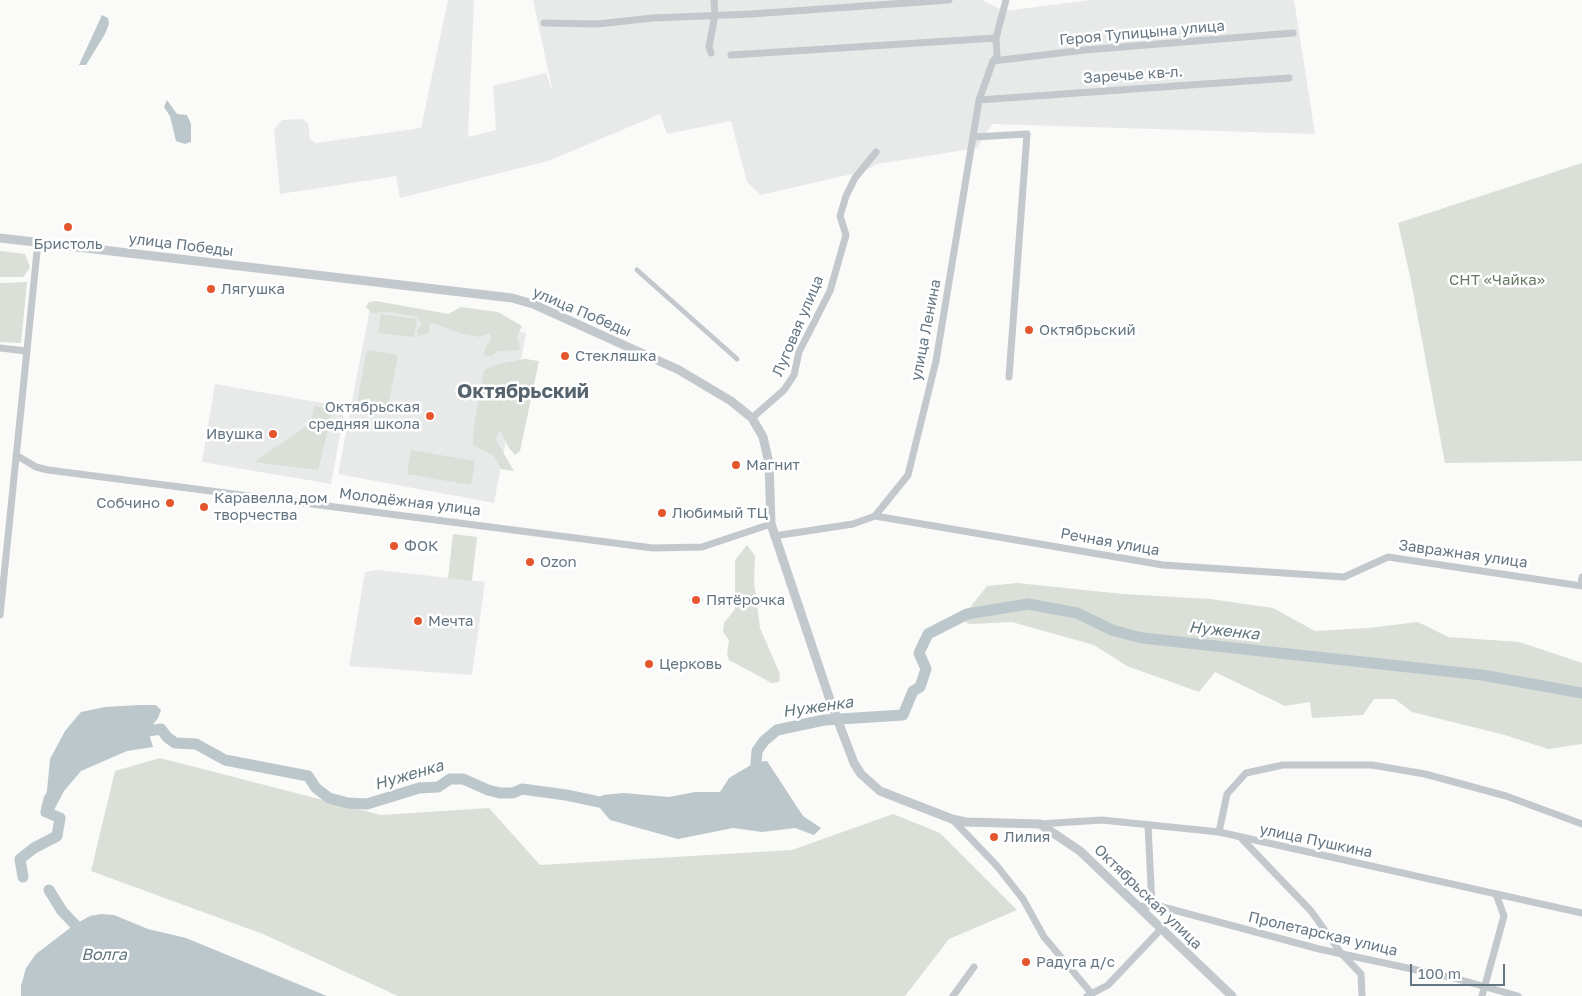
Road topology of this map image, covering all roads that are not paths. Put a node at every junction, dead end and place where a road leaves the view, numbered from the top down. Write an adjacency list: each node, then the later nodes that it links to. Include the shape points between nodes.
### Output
1 (714, 0): 4 (street)
2 (949, 0): 4 (street)
3 (1006, 0): 7 (street, улица Ленина)
4 (715, 15): 5 (street, via 597,24); 8 (street, via 709,47)
5 (544, 23)
6 (1293, 33): 10 (street, Героя Тупицына улица)
7 (996, 38): 9 (street); 10 (street, улица Ленина, via 997,52)
8 (711, 53)
9 (731, 55)
10 (993, 61): 12 (street, улица Ленина)
11 (1289, 78): 12 (street, Заречье кв-л.)
12 (980, 100): 13 (street, улица Ленина)
13 (974, 137): 21 (street, via 1027,134); 24 (street, улица Ленина, via 936,361 908,475)
14 (876, 152): 22 (street, Луговая улица, via 846,196 840,216 846,235 830,292 799,352 794,375 784,390)
15 (0, 238): 16 (street, улица Победы)
16 (38, 242): 19 (street); 22 (street, улица Победы, via 512,298 533,304 679,370 731,400)
17 (637, 270): 20 (street)
18 (0, 348): 19 (street)
19 (26, 351): 23 (street)
20 (737, 359)
21 (1009, 377)
22 (752, 418): 25 (street, улица Победы, via 767,450)
23 (16, 455): 25 (street, Молодёжная улица, via 48,470 653,548 702,547); 30 (street)
24 (875, 516): 26 (street, via 853,524); 27 (street, Речная улица, via 1163,565)
25 (770, 524): 26 (street, улица Победы)
26 (774, 536): 31 (street, улица Победы, via 854,763 870,784 900,800)
27 (1344, 577): 29 (street, Завражная улица, via 1388,557)
28 (1582, 577): 29 (street)
29 (1582, 586)
30 (0, 615)
31 (952, 819): 32 (street, улица Победы); 45 (street, via 1023,899 1044,937)
32 (1040, 824): 34 (street, улица Пушкина, via 1102,820); 38 (street, Октябрьская улица, via 1080,851)
33 (1582, 824): 35 (street, via 1506,796 1425,774 1372,765 1283,765 1246,774 1227,794)
34 (1148, 825): 35 (street, улица Пушкина); 39 (street)
35 (1220, 832): 36 (street, улица Пушкина)
36 (1242, 839): 37 (street, улица Пушкина); 42 (street, via 1311,911)
37 (1496, 894): 40 (street, улица Пушкина); 44 (street, via 1504,916)
38 (1140, 906): 39 (street, Пролетарская улица); 41 (street, Октябрьская улица)
39 (1152, 906): 42 (street, Пролетарская улица)
40 (1582, 914)
41 (1162, 928): 45 (street, via 1108,985); 47 (street, Октябрьская улица)
42 (1342, 954): 44 (street, Пролетарская улица, via 1454,978); 48 (street, via 1361,974)
43 (974, 967): 46 (street)
44 (1484, 988): 49 (street); 50 (street, Пролетарская улица)
45 (1090, 995)
46 (953, 996)
47 (1232, 996)
48 (1362, 996)
49 (1482, 996)
50 (1518, 996)

